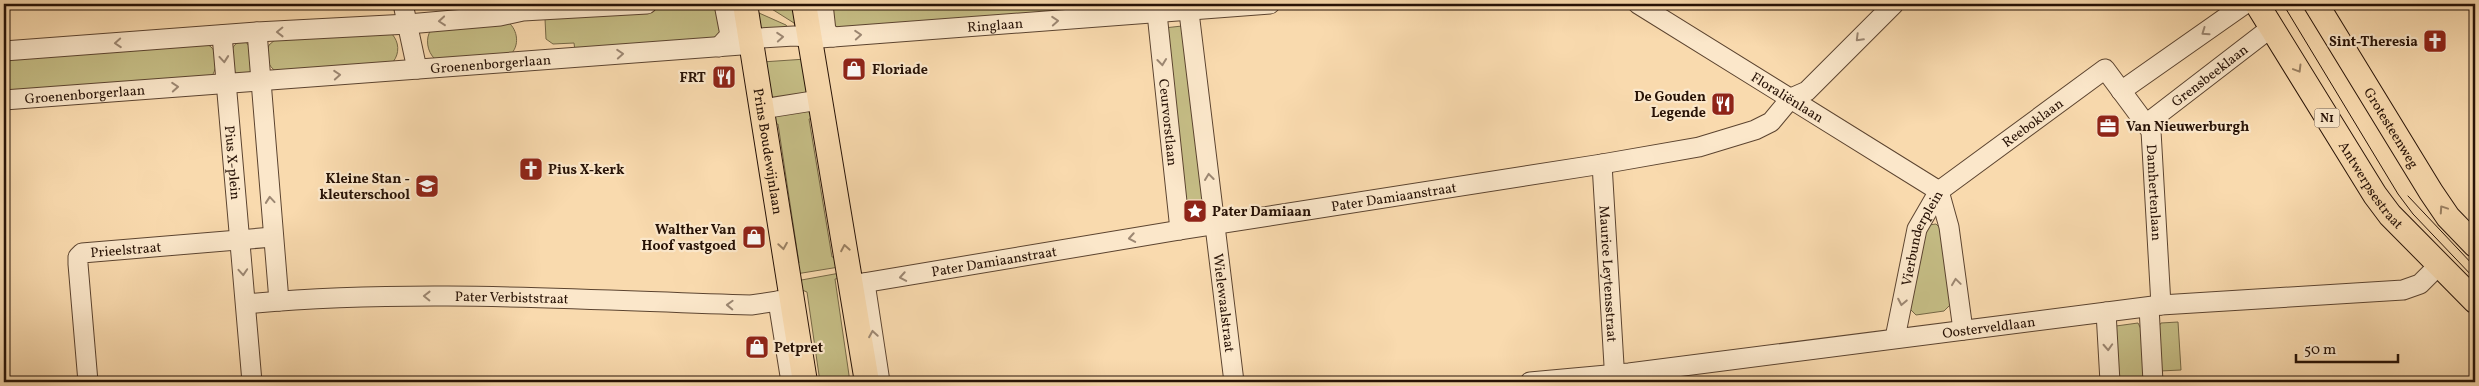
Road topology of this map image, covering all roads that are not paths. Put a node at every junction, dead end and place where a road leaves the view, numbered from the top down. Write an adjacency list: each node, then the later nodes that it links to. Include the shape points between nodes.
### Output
1 (403, 4): 15 (street)
2 (647, 4): 15 (street, one-way to 15, via 523,11)
3 (724, 4): 22 (street, via 730,34)
4 (744, 4): 21 (main road, Prins Boudewijnlaan)
5 (804, 4): 20 (main road)
6 (823, 4): 19 (street, via 826,31)
7 (1270, 4): 13 (street, Ringlaan)
8 (1638, 4): 28 (street, Floraliënlaan)
9 (1894, 4): 28 (street, Pater Damiaanstraat, one-way to 28, via 1807,90)
10 (2245, 4): 27 (street, one-way to 27)
11 (2257, 4): 16 (main road, N1)
12 (2316, 4): 39 (main road, Grotesteenweg, one-way to 12, via 2448,217 2431,192)
13 (1188, 7): 14 (street, Ringlaan); 35 (street, one-way to 13)
14 (1156, 8): 19 (street, Ringlaan, one-way to 14); 36 (street, Ceurvorstlaan, one-way to 36)
15 (408, 24): 17 (street, one-way to 17); 24 (street)
16 (2272, 27): 32 (street, Grensbeeklaan); 40 (main road, Antwerpsestraat / N1, one-way to 40, via 2375,195 2390,215)
17 (257, 32): 18 (street); 25 (street)
18 (222, 34): 23 (street, one-way to 23); 26 (street, one-way to 26)
19 (833, 37): 20 (street, Ringlaan)
20 (810, 39): 21 (street, Ringlaan, one-way to 20, via 760,38 794,36); 30 (main road)
21 (751, 42): 22 (street, Groenenborgerlaan); 31 (main road, Prins Boudewijnlaan)
22 (719, 47): 24 (street, Groenenborgerlaan, one-way to 22)
23 (4, 51)
24 (417, 70): 25 (street, Groenenborgerlaan, one-way to 24)
25 (260, 81): 26 (street, Groenenborgerlaan); 37 (street, one-way to 25)
26 (226, 84): 29 (street, Groenenborgerlaan, one-way to 26); 38 (street, Pius X-plein)
27 (2121, 91): 32 (street, Damhertenlaan); 34 (street, Reeboklaan, via 2105,69)
28 (1791, 98): 33 (street, Pater Damiaanstraat, via 1771,122 1755,130 1699,146); 34 (street, Floraliënlaan)
29 (4, 100)
30 (819, 100): 31 (street); 41 (main road, one-way to 30)
31 (762, 109): 42 (main road, Prins Boudewijnlaan, one-way to 42)
32 (2146, 124): 46 (street, Damhertenlaan, via 2151,132)
33 (1602, 164): 35 (street, Pater Damiaanstraat); 50 (street, Maurice Leytensstraat)
34 (1939, 191): 48 (street, Vierbunderplein, one-way to 34, via 1949,227); 49 (street, Vierbunderplein, one-way to 49, via 1917,229)
35 (1215, 225): 36 (street, Pater Damiaanstraat); 57 (street, Wielewaalstraat)
36 (1180, 230): 41 (street, Pater Damiaanstraat, one-way to 41)
37 (273, 237): 38 (street); 43 (street)
38 (241, 240): 45 (street, Pius X-plein, one-way to 45); 51 (street, Prieelstraat, via 82,253 78,264)
39 (2475, 246)
40 (2440, 264): 44 (main road, Antwerpsestraat / N1); 46 (street, Oosterveldlaan, via 2420,284 2403,290)
41 (858, 284): 55 (main road); 56 (street, one-way to 41)
42 (785, 300): 43 (street, Pater Verbiststraat, one-way to 43, via 751,305 423,296); 53 (street, Prins Boudewijnlaan); 54 (main road, Prins Boudewijnlaan)
43 (279, 301): 45 (street, Pater Verbiststraat)
44 (2475, 301)
45 (246, 304): 52 (street, Pius X-plein)
46 (2155, 306): 47 (street, Oosterveldlaan); 60 (street, Damhertenlaan)
47 (2106, 312): 48 (street, Oosterveldlaan); 59 (street, one-way to 59)
48 (1963, 330): 49 (street, Oosterveldlaan)
49 (1895, 338): 50 (street, Oosterveldlaan)
50 (1614, 378): 58 (street, Oosterveldlaan)
51 (88, 382)
52 (252, 382)
53 (791, 382)
54 (805, 382)
55 (867, 382)
56 (880, 382)
57 (1234, 382)
58 (1530, 382)
59 (2110, 382)
60 (2153, 382)

